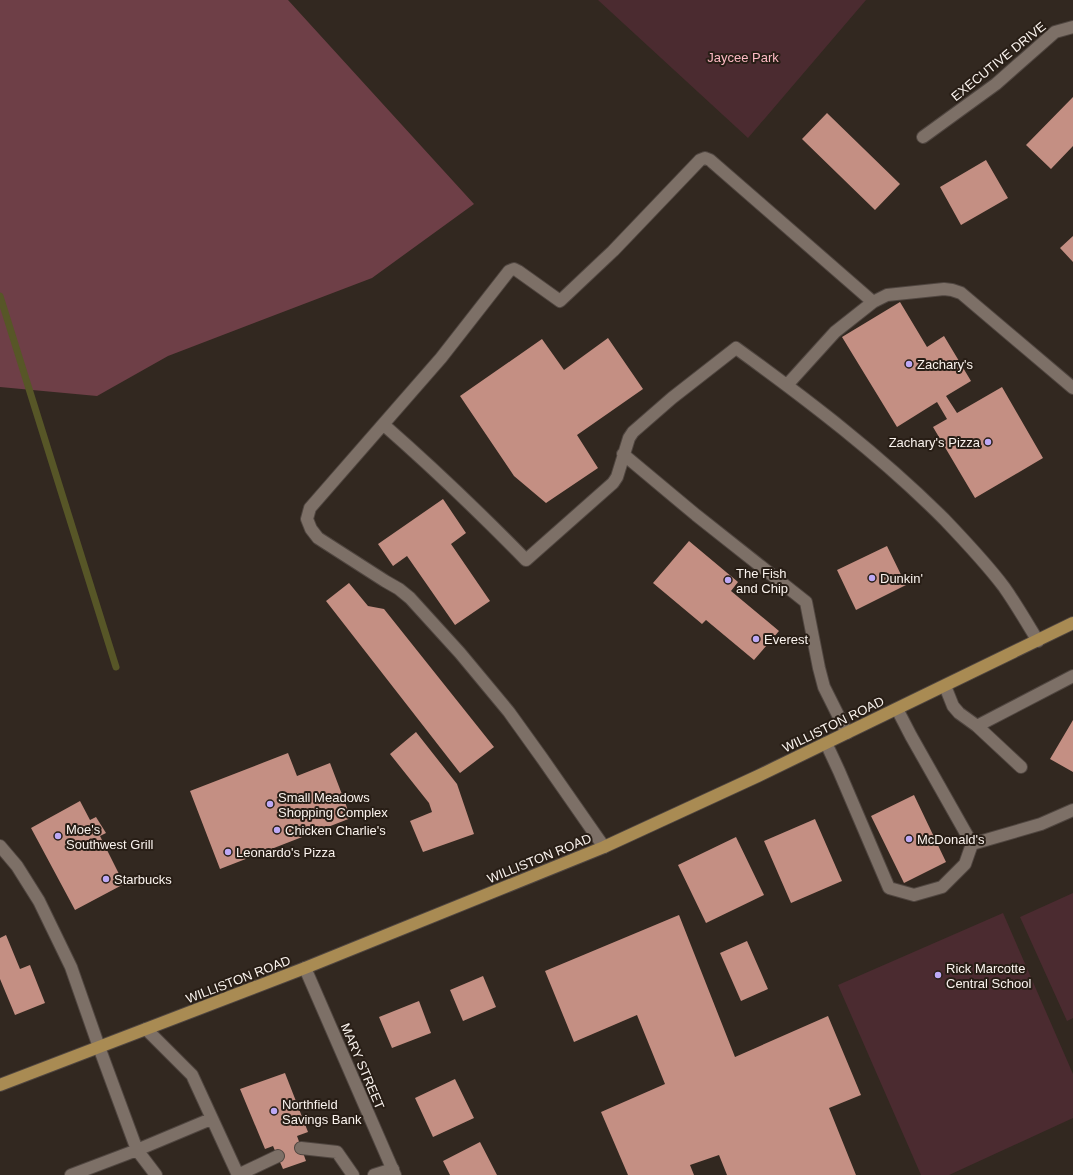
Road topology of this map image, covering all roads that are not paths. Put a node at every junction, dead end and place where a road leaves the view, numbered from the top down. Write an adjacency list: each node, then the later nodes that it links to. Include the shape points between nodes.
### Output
1 (1073, 27): 2 (street, EXECUTIVE DRIVE, via 1055,32 996,84)
2 (923, 137)
3 (873, 302): 4 (street, via 835,332); 5 (street, via 888,294 944,289 961,293); 6 (street, via 706,158 700,160 613,251 560,301 518,271 509,271 441,358)
4 (787, 385): 7 (street, via 736,348 633,432); 9 (street, via 883,462 969,545 1004,587)
5 (1073, 388)
6 (384, 425): 7 (street, via 439,474 526,560 612,483); 20 (street, via 310,508 307,519 311,530 318,538 410,598 508,712)
7 (624, 454): 14 (street, via 806,602 824,687)
8 (1073, 623): 9 (main road, WILLISTON ROAD)
9 (1038, 641): 11 (main road, WILLISTON ROAD)
10 (1073, 676): 13 (street)
11 (945, 686): 12 (main road, WILLISTON ROAD); 13 (street, via 953,706)
12 (897, 709): 14 (main road, WILLISTON ROAD); 18 (street)
13 (977, 726): 16 (street)
14 (847, 733): 15 (main road, WILLISTON ROAD)
15 (826, 743): 18 (street, via 889,888 914,895 942,887 965,864); 20 (main road, WILLISTON ROAD)
16 (1021, 767)
17 (1073, 810): 18 (street, via 1040,824)
18 (972, 844)
19 (0, 846): 23 (street, via 17,866 39,901 71,967)
20 (604, 847): 21 (main road, WILLISTON ROAD)
21 (305, 968): 22 (main road, WILLISTON ROAD); 29 (street, MARY STREET)
22 (146, 1029): 23 (main road, WILLISTON ROAD); 25 (street, via 192,1075)
23 (99, 1047): 24 (main road, WILLISTON ROAD); 27 (street)
24 (0, 1085)
25 (211, 1119): 27 (street); 32 (street)
26 (301, 1148): 33 (street, via 337,1152)
27 (137, 1150): 30 (street); 31 (street)
28 (278, 1156): 32 (street)
29 (394, 1172): 34 (street)
30 (71, 1175)
31 (156, 1175)
32 (238, 1175)
33 (353, 1175)
34 (374, 1175)

